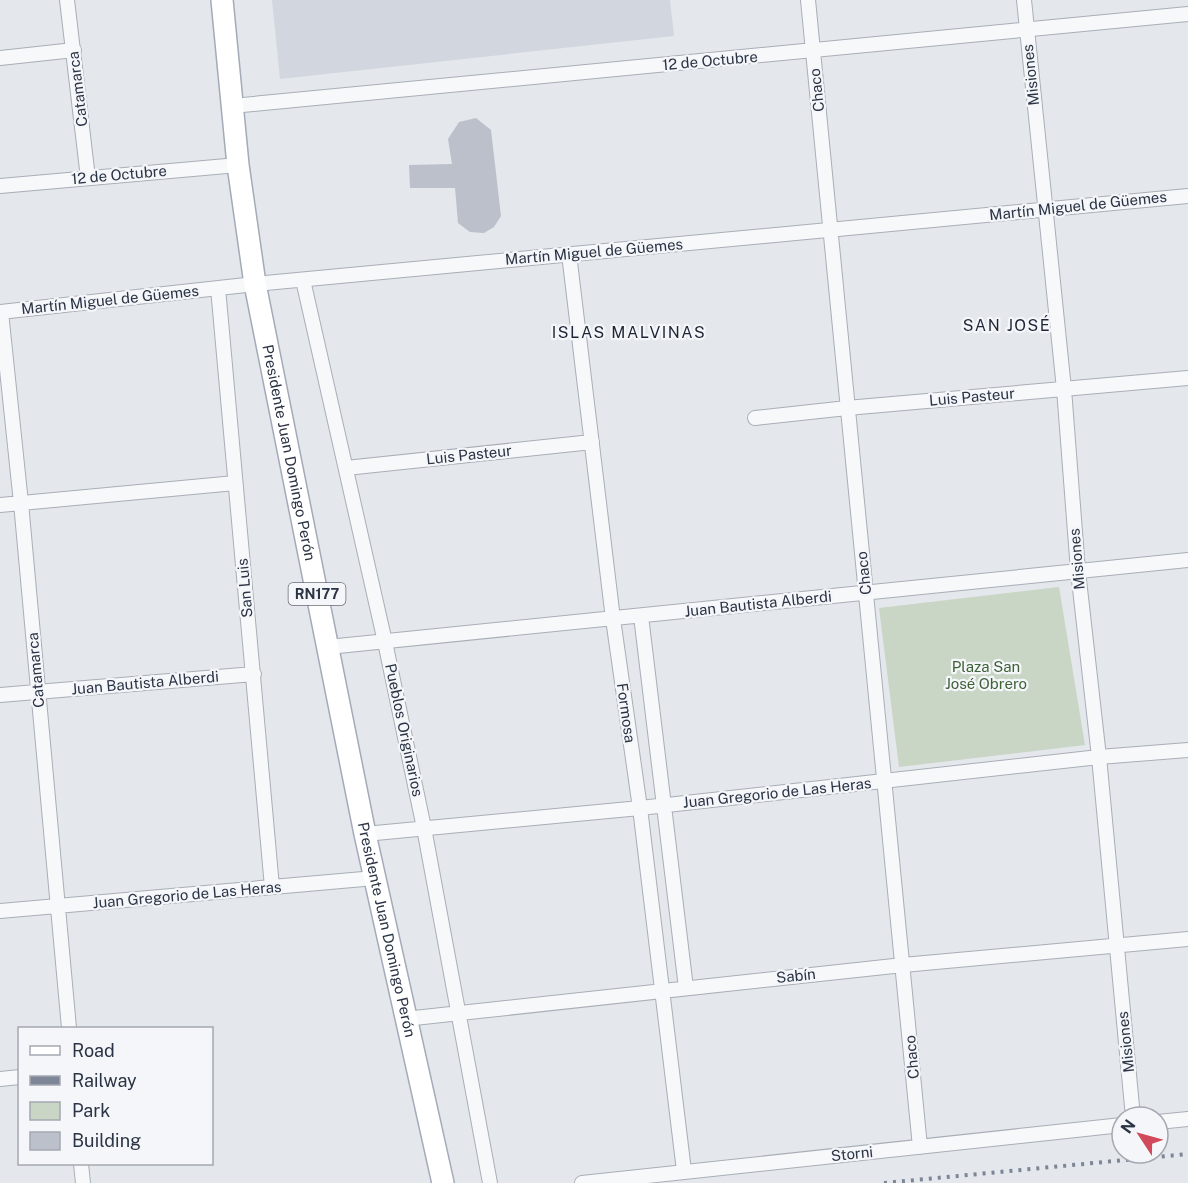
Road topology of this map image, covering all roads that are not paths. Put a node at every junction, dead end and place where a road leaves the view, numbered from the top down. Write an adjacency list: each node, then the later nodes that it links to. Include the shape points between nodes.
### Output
1 (67, 0): 7 (street, Catamarca)
2 (222, 0): 10 (main road, Presidente Juan Domingo Perón / RN177)
3 (808, 0): 8 (street, Chaco)
4 (1024, 0): 6 (street, Misiones)
5 (1188, 14): 6 (street, 12 de Octubre)
6 (1027, 29): 8 (street, 12 de Octubre); 15 (street, Misiones)
7 (74, 50): 9 (street); 12 (street, Catamarca)
8 (813, 51): 10 (street, 12 de Octubre); 16 (street, Chaco)
9 (0, 58)
10 (232, 106): 11 (main road, Presidente Juan Domingo Perón / RN177)
11 (238, 165): 12 (street, 12 de Octubre); 19 (main road, Presidente Juan Domingo Perón / RN177)
12 (88, 178): 13 (street, 12 de Octubre)
13 (0, 186)
14 (1188, 196): 15 (street, Martín Miguel de Güemes)
15 (1045, 210): 16 (street, Martín Miguel de Güemes); 23 (street, Misiones)
16 (832, 229): 17 (street, Martín Miguel de Güemes); 24 (street, Chaco)
17 (569, 254): 18 (street, Martín Miguel de Güemes); 26 (street, Formosa)
18 (303, 280): 19 (street, Martín Miguel de Güemes); 27 (street, Pueblos Originarios)
19 (255, 284): 20 (street, Martín Miguel de Güemes); 37 (main road, Presidente Juan Domingo Perón / RN177)
20 (218, 288): 21 (street, Martín Miguel de Güemes); 28 (street, San Luis)
21 (1, 312): 29 (street, Catamarca)
22 (1188, 378): 23 (street, Luis Pasteur)
23 (1064, 389): 24 (street, Luis Pasteur); 32 (street, Misiones)
24 (847, 408): 25 (street, Luis Pasteur); 33 (street, Chaco)
25 (755, 418)
26 (592, 442): 27 (street, Luis Pasteur); 35 (street, Formosa)
27 (346, 468): 36 (street, Pueblos Originarios)
28 (235, 483): 29 (street); 38 (street, San Luis)
29 (21, 503): 30 (street); 39 (street, Catamarca)
30 (0, 505)
31 (1188, 560): 32 (street, Juan Bautista Alberdi)
32 (1078, 571): 33 (street, Juan Bautista Alberdi); 42 (street, Misiones)
33 (866, 593): 34 (street, Juan Bautista Alberdi); 43 (street, Chaco)
34 (641, 616): 35 (street, Juan Bautista Alberdi); 44 (street, Formosa)
35 (613, 619): 36 (street, Juan Bautista Alberdi); 45 (street, Formosa)
36 (385, 642): 37 (street, Juan Bautista Alberdi); 46 (street, Pueblos Originarios)
37 (328, 647): 47 (main road, Presidente Juan Domingo Perón / RN177)
38 (254, 674): 39 (street, Juan Bautista Alberdi); 49 (street, San Luis)
39 (38, 692): 40 (street, Juan Bautista Alberdi); 50 (street, Catamarca)
40 (0, 695)
41 (1188, 750): 42 (street, Juan Gregorio de Las Heras)
42 (1099, 757): 43 (street, Juan Gregorio de Las Heras); 53 (street, Misiones)
43 (885, 782): 44 (street, Juan Gregorio de Las Heras); 54 (street, Chaco)
44 (665, 805): 45 (street, Juan Gregorio de Las Heras); 55 (street, Formosa)
45 (640, 808): 46 (street, Juan Gregorio de Las Heras); 56 (street, Formosa)
46 (424, 828): 47 (street, Juan Gregorio de Las Heras); 57 (street, Pueblos Originarios)
47 (365, 834): 48 (main road, Presidente Juan Domingo Perón / RN177)
48 (375, 878): 49 (street, Juan Gregorio de Las Heras); 58 (main road, Presidente Juan Domingo Perón / RN177)
49 (272, 887): 50 (street, Juan Gregorio de Las Heras)
50 (58, 906): 51 (street, Juan Gregorio de Las Heras); 59 (street, Catamarca)
51 (0, 911)
52 (1188, 939): 53 (street, Sabín)
53 (1116, 946): 54 (street, Sabín); 62 (street, Misiones)
54 (903, 965): 55 (street, Sabín); 66 (street, Chaco)
55 (686, 988): 56 (street, Sabín)
56 (663, 990): 57 (street, Sabín); 68 (street, Formosa)
57 (457, 1013): 58 (street, Sabín); 71 (street, Pueblos Originarios)
58 (405, 1019): 70 (main road, Presidente Juan Domingo Perón / RN177)
59 (69, 1027)
60 (18, 1077): 61 (street)
61 (0, 1080)
62 (1132, 1105)
63 (1188, 1119): 64 (street)
64 (1170, 1121)
65 (1110, 1126): 66 (street, Storni)
66 (920, 1147): 68 (street, Storni)
67 (81, 1165): 69 (street)
68 (684, 1171): 72 (street, Storni)
69 (83, 1183)
70 (443, 1183)
71 (490, 1183)
72 (582, 1183)

